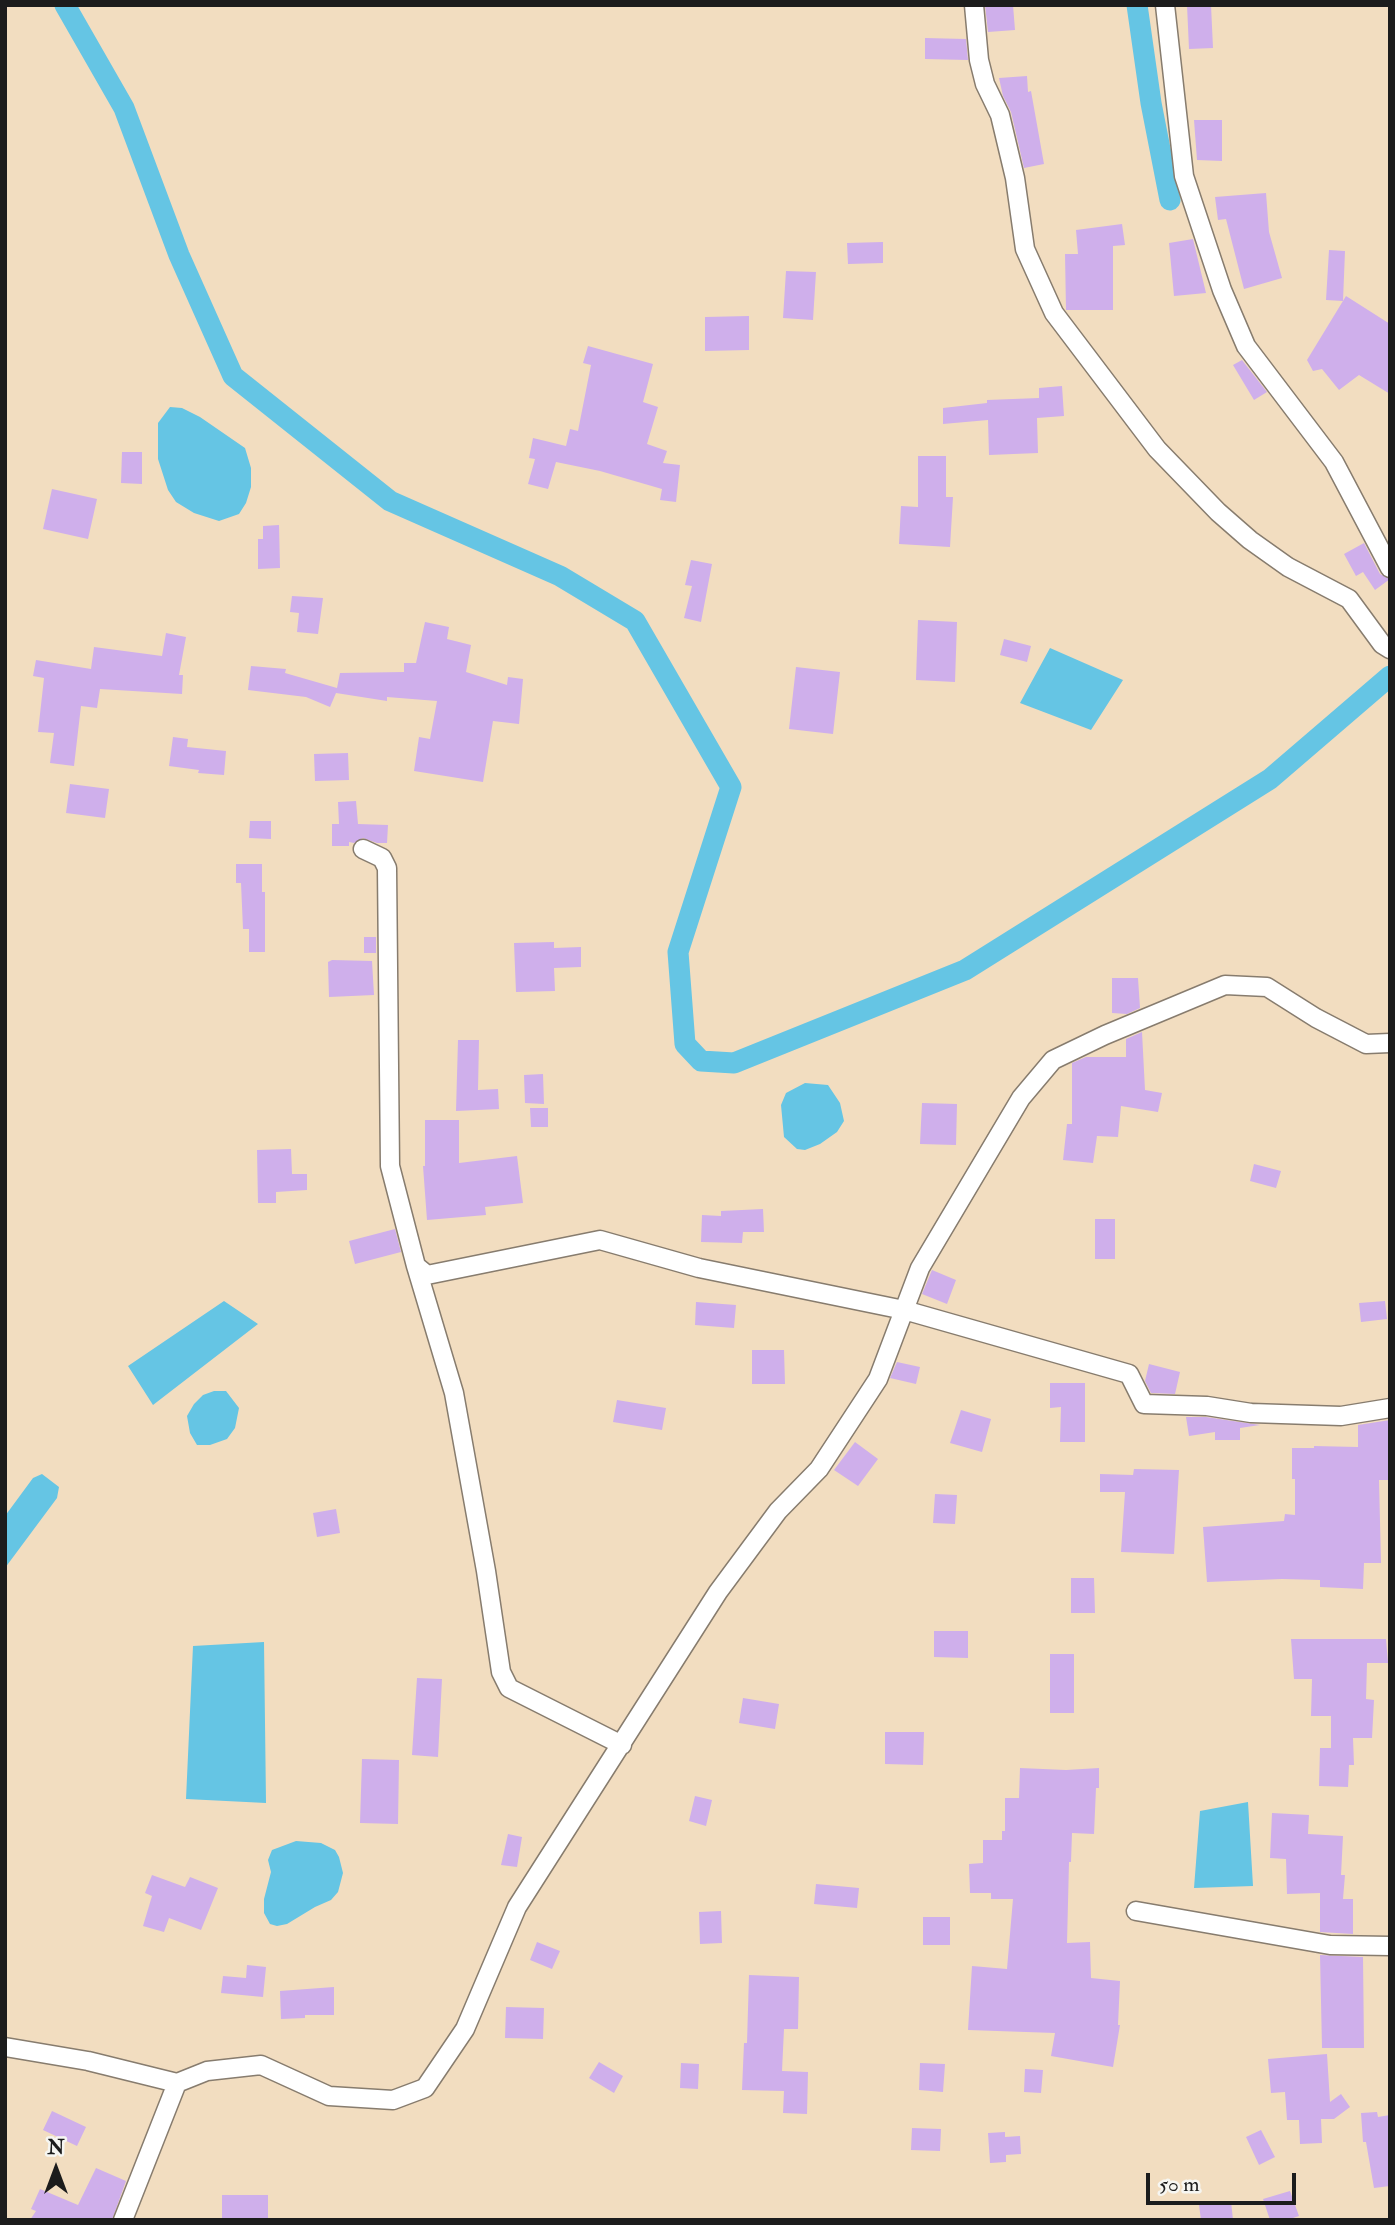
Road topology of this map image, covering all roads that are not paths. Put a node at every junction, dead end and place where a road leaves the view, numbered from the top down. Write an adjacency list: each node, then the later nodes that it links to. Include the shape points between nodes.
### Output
1 (974, 5): 4 (street, via 979,60 1000,115 1025,249 1054,313 1157,449 1218,512 1288,567 1349,599 1381,644)
2 (1165, 5): 3 (street, via 1184,176 1222,290 1246,346 1334,462)
3 (1387, 555)
4 (1390, 649)
5 (363, 849): 7 (street, via 382,858 387,868 390,1166)
6 (1390, 1042): 8 (street, via 1366,1044 1267,987 1225,985 1053,1060 1021,1098 933,1245)
7 (416, 1266): 8 (street, via 427,1275 600,1240 699,1268); 10 (street, via 454,1393 501,1672 509,1688)
8 (904, 1310): 9 (street, via 1129,1374 1144,1404 1341,1416); 10 (street, via 878,1379 819,1468 778,1511 718,1592)
9 (1390, 1408)
10 (622, 1745): 14 (street, via 517,1907 465,2029 425,2088 393,2100 329,2096 261,2065 207,2071)
11 (1136, 1912): 12 (street, via 1330,1945)
12 (1390, 1946)
13 (5, 2048): 14 (street, via 88,2061)
14 (177, 2083): 15 (street)
15 (123, 2220)

